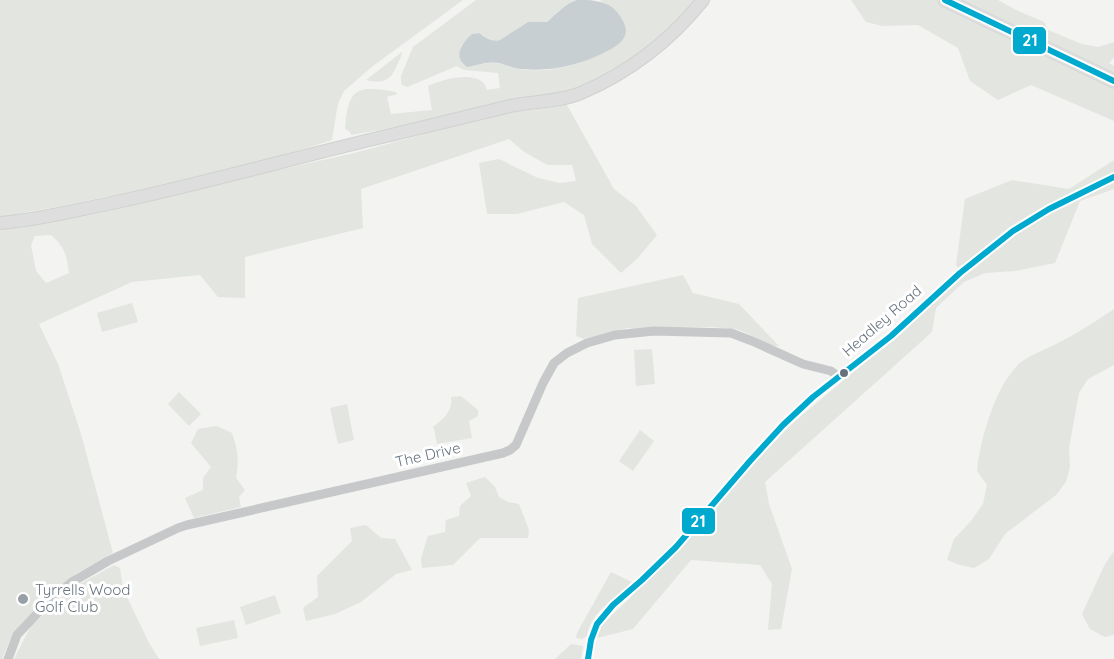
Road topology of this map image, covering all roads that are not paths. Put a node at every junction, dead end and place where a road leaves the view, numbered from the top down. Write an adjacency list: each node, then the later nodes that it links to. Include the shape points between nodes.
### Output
1 (703, 0): 5 (main road, via 651,53 579,94 388,135 170,191)
2 (945, 0): 3 (highway)
3 (1114, 81)
4 (1114, 177): 6 (street, Headley Road, via 1013,231)
5 (3, 223)
6 (839, 377): 7 (street, The Drive, via 731,333 615,334 587,343 554,363 516,445 510,450 178,528 108,561 51,598 17,635); 8 (street, Headley Road, via 783,425 676,547 613,605 597,624)
7 (8, 659)
8 (588, 659)

